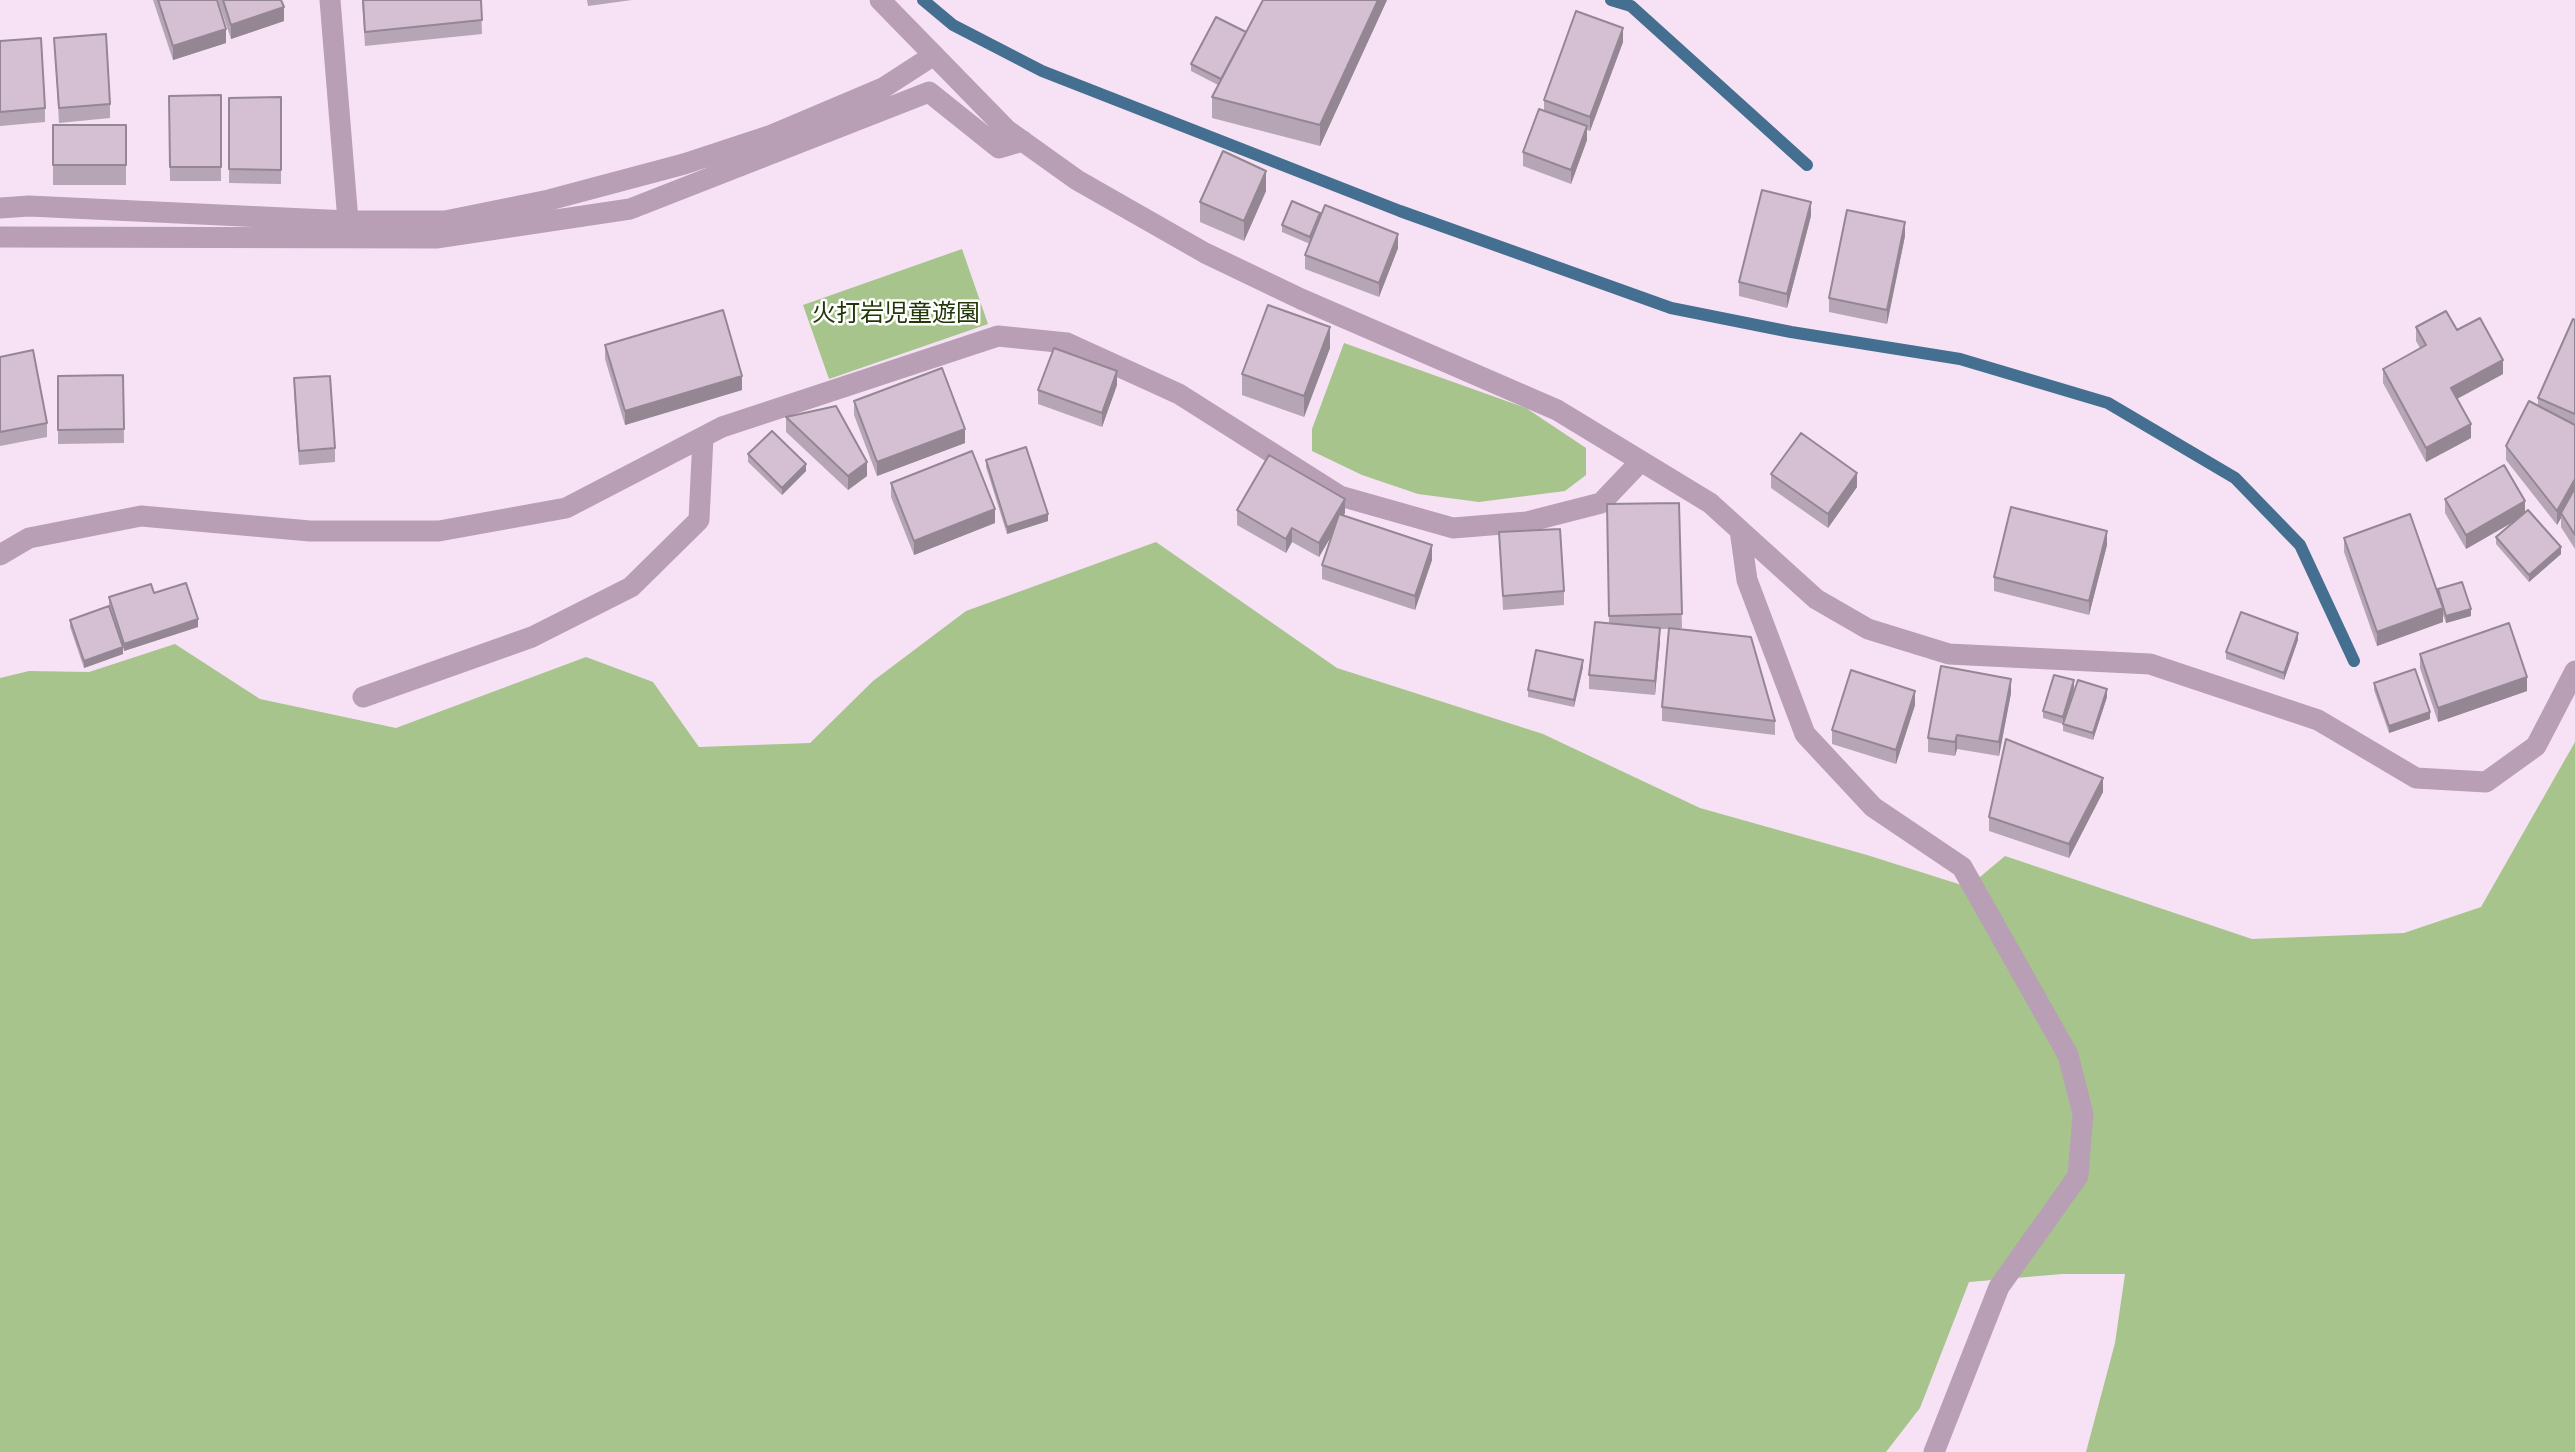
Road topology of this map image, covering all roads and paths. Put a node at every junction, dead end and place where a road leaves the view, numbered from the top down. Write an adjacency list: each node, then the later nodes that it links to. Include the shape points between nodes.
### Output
1 (330, 0): 6 (street)
2 (880, 0): 3 (street)
3 (934, 55): 4 (street); 6 (street, via 883,88 772,135 684,164 549,200 445,221)
4 (1023, 141): 7 (street, via 999,148 929,92 630,209 436,238); 9 (street, via 1077,180 1205,253 1557,410)
5 (0, 208): 6 (street)
6 (348, 221)
7 (0, 237)
8 (703, 438): 9 (street, via 722,427 998,336 1067,343 1179,394 1340,496 1453,528 1527,522 1601,503); 11 (street, via 566,508 439,531 310,531 141,516 29,538); 13 (street, via 699,520 631,587 532,638)
9 (1641, 461): 10 (street, via 1710,503)
10 (1740, 530): 12 (street, via 1816,599 1868,629 1949,654 2150,664 2318,720 2416,778 2486,782 2536,746); 14 (street, via 1747,580 1805,734 1873,807 1962,867 2068,1055 2083,1114 2078,1176 1999,1287)
11 (0, 555)
12 (2575, 671)
13 (363, 697)
14 (1934, 1452)

